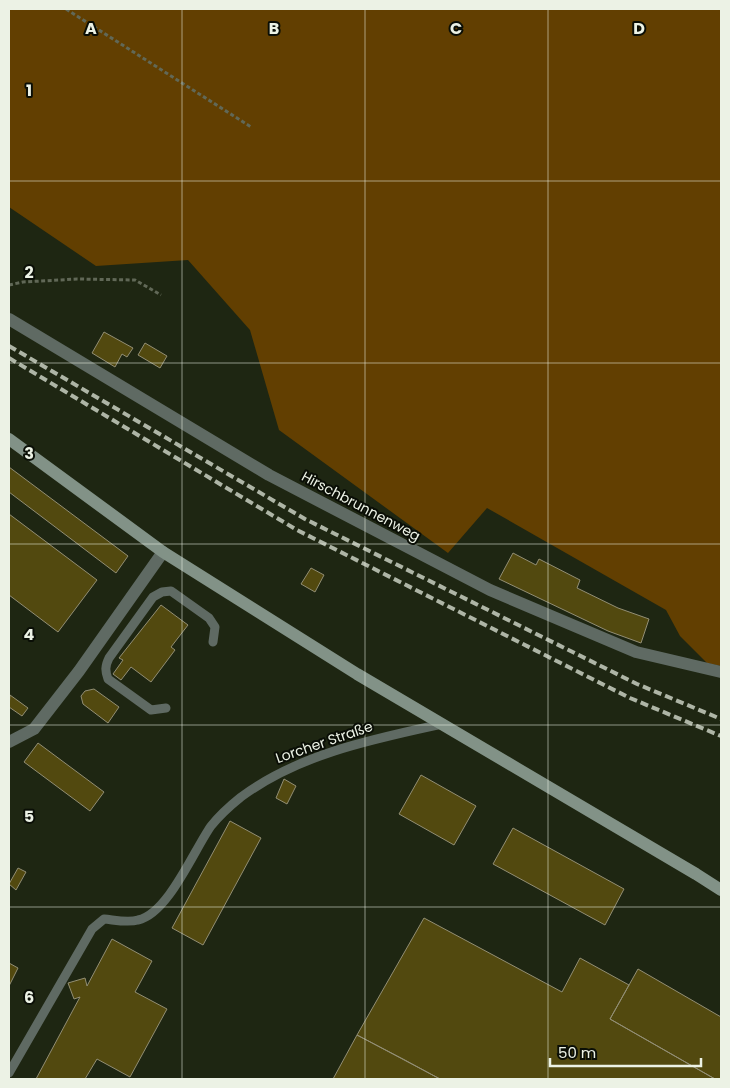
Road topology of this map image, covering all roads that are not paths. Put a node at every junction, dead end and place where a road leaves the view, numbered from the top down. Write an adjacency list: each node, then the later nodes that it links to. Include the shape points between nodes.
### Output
1 (9, 319): 5 (street, Hirschbrunnenweg, via 269,475 490,590 636,652)
2 (9, 438): 3 (street)
3 (163, 552): 7 (street); 8 (street, via 34,729)
4 (213, 642): 6 (lane, via 215,628 209,618 171,591 162,592 153,597 109,658 105,667 108,679 151,710)
5 (721, 672)
6 (166, 708)
7 (442, 724): 9 (street); 10 (lane, Lorcher Straße, via 369,740 334,752 277,773 240,798 212,826 188,867 152,915 138,921 104,919 92,929)
8 (9, 742)
9 (721, 890)
10 (9, 1072)

